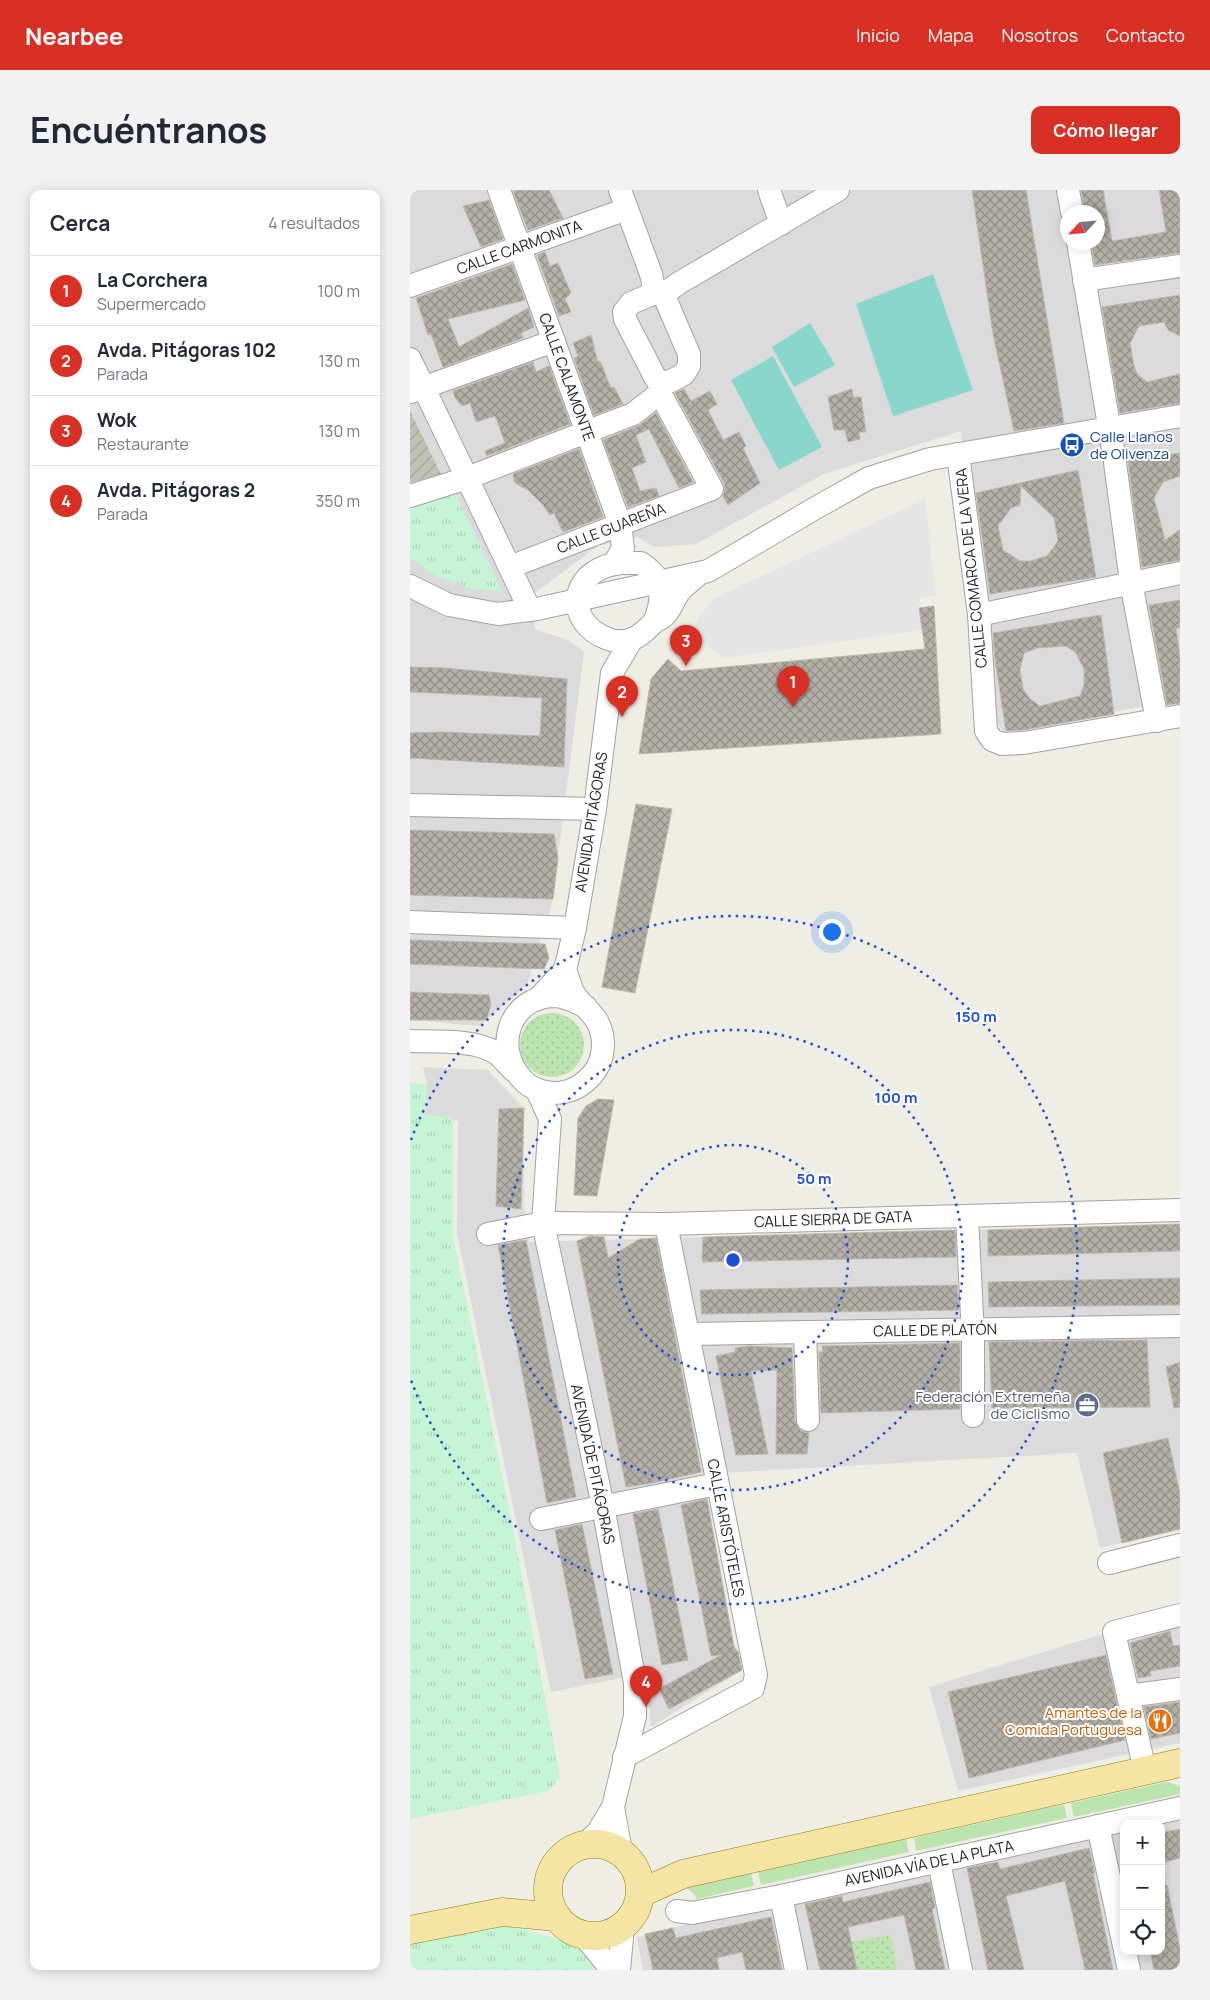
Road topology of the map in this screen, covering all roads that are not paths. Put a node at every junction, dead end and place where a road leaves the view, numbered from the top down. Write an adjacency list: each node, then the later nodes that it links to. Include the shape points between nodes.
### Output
1 (499, 190): 8 (street, CALLE CALAMONTE)
2 (769, 190): 7 (street)
3 (838, 190): 7 (street)
4 (1068, 190): 6 (street)
5 (624, 199): 8 (street, CALLE CARMONITA); 13 (street)
6 (1071, 205)
7 (781, 224): 13 (street)
8 (520, 247): 12 (street, CALLE CARMONITA); 14 (street, CALLE CALAMONTE)
9 (1079, 250): 11 (street)
10 (1180, 266): 11 (street)
11 (1084, 280): 19 (street)
12 (410, 286)
13 (658, 294): 16 (street, via 665,298 689,354 689,366 684,374); 16 (street, via 631,303 624,312)
14 (554, 340): 17 (street); 20 (street, CALLE CALAMONTE)
15 (410, 358): 17 (street)
16 (661, 388): 20 (street, via 633,414); 24 (street, CALLE GUAREÑA, via 712,489)
17 (417, 390): 22 (street)
18 (1180, 416): 19 (street)
19 (1109, 429): 21 (street); 30 (street)
20 (586, 432): 22 (street); 24 (street, CALLE CALAMONTE)
21 (958, 454): 27 (street, via 869,478); 34 (street, CALLE COMARCA DE LA VERA)
22 (467, 478): 23 (street); 26 (street)
23 (410, 496)
24 (620, 524): 25 (street, CALLE CALAMONTE); 26 (street, CALLE GUAREÑA)
25 (619, 556): 29 (street, via 642,563); 32 (street, via 582,584)
26 (510, 567): 33 (street)
27 (700, 573): 29 (street); 35 (street, via 682,589 664,616)
28 (1180, 573): 30 (street)
29 (659, 581): 32 (street); 35 (street, via 660,607)
30 (1131, 582): 34 (street); 40 (street)
31 (410, 586): 33 (street, via 449,605 498,614)
32 (577, 600): 33 (street); 36 (street, AVENIDA PITÁGORAS, via 584,624)
33 (530, 610)
34 (979, 615): 40 (street, CALLE COMARCA DE LA VERA, via 986,731 992,740 1002,744 1024,743)
35 (655, 621): 37 (street)
36 (595, 635): 37 (street, via 614,642); 38 (street, AVENIDA PITÁGORAS)
37 (632, 639): 38 (street, AVENIDA PITÁGORAS)
38 (612, 673): 42 (street, AVENIDA PITÁGORAS)
39 (1180, 716): 40 (street)
40 (1157, 721)
41 (410, 805): 42 (street)
42 (595, 808): 44 (street, AVENIDA PITÁGORAS)
43 (410, 922): 44 (street)
44 (575, 928): 45 (street, AVENIDA PITÁGORAS)
45 (565, 970): 46 (street, AVENIDA PITÁGORAS); 47 (street, via 574,993)
46 (538, 999): 47 (street, via 554,996 571,999); 48 (street, via 522,1009)
47 (586, 1007): 53 (street, via 603,1038 602,1055 596,1070 585,1083)
48 (512, 1022): 50 (street); 51 (street, via 506,1047)
49 (410, 1041): 50 (street)
50 (464, 1044): 51 (street, via 496,1052)
51 (514, 1071): 52 (street)
52 (537, 1090): 53 (street); 54 (street, AVENIDA DE PITÁGORAS)
53 (570, 1091): 54 (street)
54 (550, 1119): 57 (street, AVENIDA DE PITÁGORAS)
55 (1180, 1210): 56 (street, CALLE SIERRA DE GATA)
56 (967, 1216): 58 (street, CALLE SIERRA DE GATA); 61 (street)
57 (542, 1223): 58 (street, CALLE SIERRA DE GATA); 59 (street, CALLE SIERRA DE GATA); 67 (street, AVENIDA DE PITÁGORAS)
58 (666, 1224): 63 (street, CALLE ARISTÓTELES)
59 (488, 1234)
60 (1180, 1326): 61 (street, CALLE DE PLATÓN)
61 (972, 1330): 62 (street, CALLE DE PLATÓN); 64 (street)
62 (805, 1332): 63 (street, CALLE DE PLATÓN); 65 (street)
63 (689, 1334): 66 (street, CALLE ARISTÓTELES)
64 (972, 1416)
65 (808, 1420)
66 (717, 1484): 67 (street); 74 (street, CALLE ARISTÓTELES, via 756,1671 753,1688)
67 (602, 1506): 68 (street); 74 (street, AVENIDA DE PITÁGORAS, via 635,1683 635,1716)
68 (541, 1519)
69 (1180, 1546): 70 (street)
70 (1109, 1563)
71 (1180, 1615): 73 (street, via 1114,1632)
72 (1180, 1689): 73 (street)
73 (1128, 1696): 76 (street)
74 (624, 1758): 77 (street, AVENIDA DE PITÁGORAS)
75 (1180, 1763): 76 (main road)
76 (1145, 1771): 83 (main road)
77 (613, 1808): 80 (street, via 598,1832); 81 (street)
78 (1180, 1808): 79 (street, AVENIDA VÍA DE LA PLATA)
79 (1098, 1826): 82 (street, AVENIDA VÍA DE LA PLATA); 91 (street)
80 (584, 1845): 81 (main road, via 601,1844); 84 (main road, via 563,1856)
81 (627, 1859): 83 (main road); 85 (main road, via 640,1883)
82 (939, 1862): 86 (street, AVENIDA VÍA DE LA PLATA); 98 (street)
83 (683, 1874): 85 (main road)
84 (550, 1878): 87 (main road, via 532,1896); 89 (main road, via 548,1894)
85 (640, 1893): 90 (main road, via 636,1910)
86 (781, 1896): 88 (street, AVENIDA VÍA DE LA PLATA, via 692,1913); 97 (street)
87 (502, 1912): 89 (main road); 92 (main road)
88 (677, 1912)
89 (557, 1917): 93 (main road, via 563,1925)
90 (623, 1927): 93 (main road, via 604,1936); 96 (street)
91 (1120, 1928)
92 (410, 1930)
93 (584, 1936): 95 (street)
94 (1126, 1955): 99 (street)
95 (612, 1970)
96 (619, 1970)
97 (796, 1970)
98 (961, 1970)
99 (1129, 1970)

